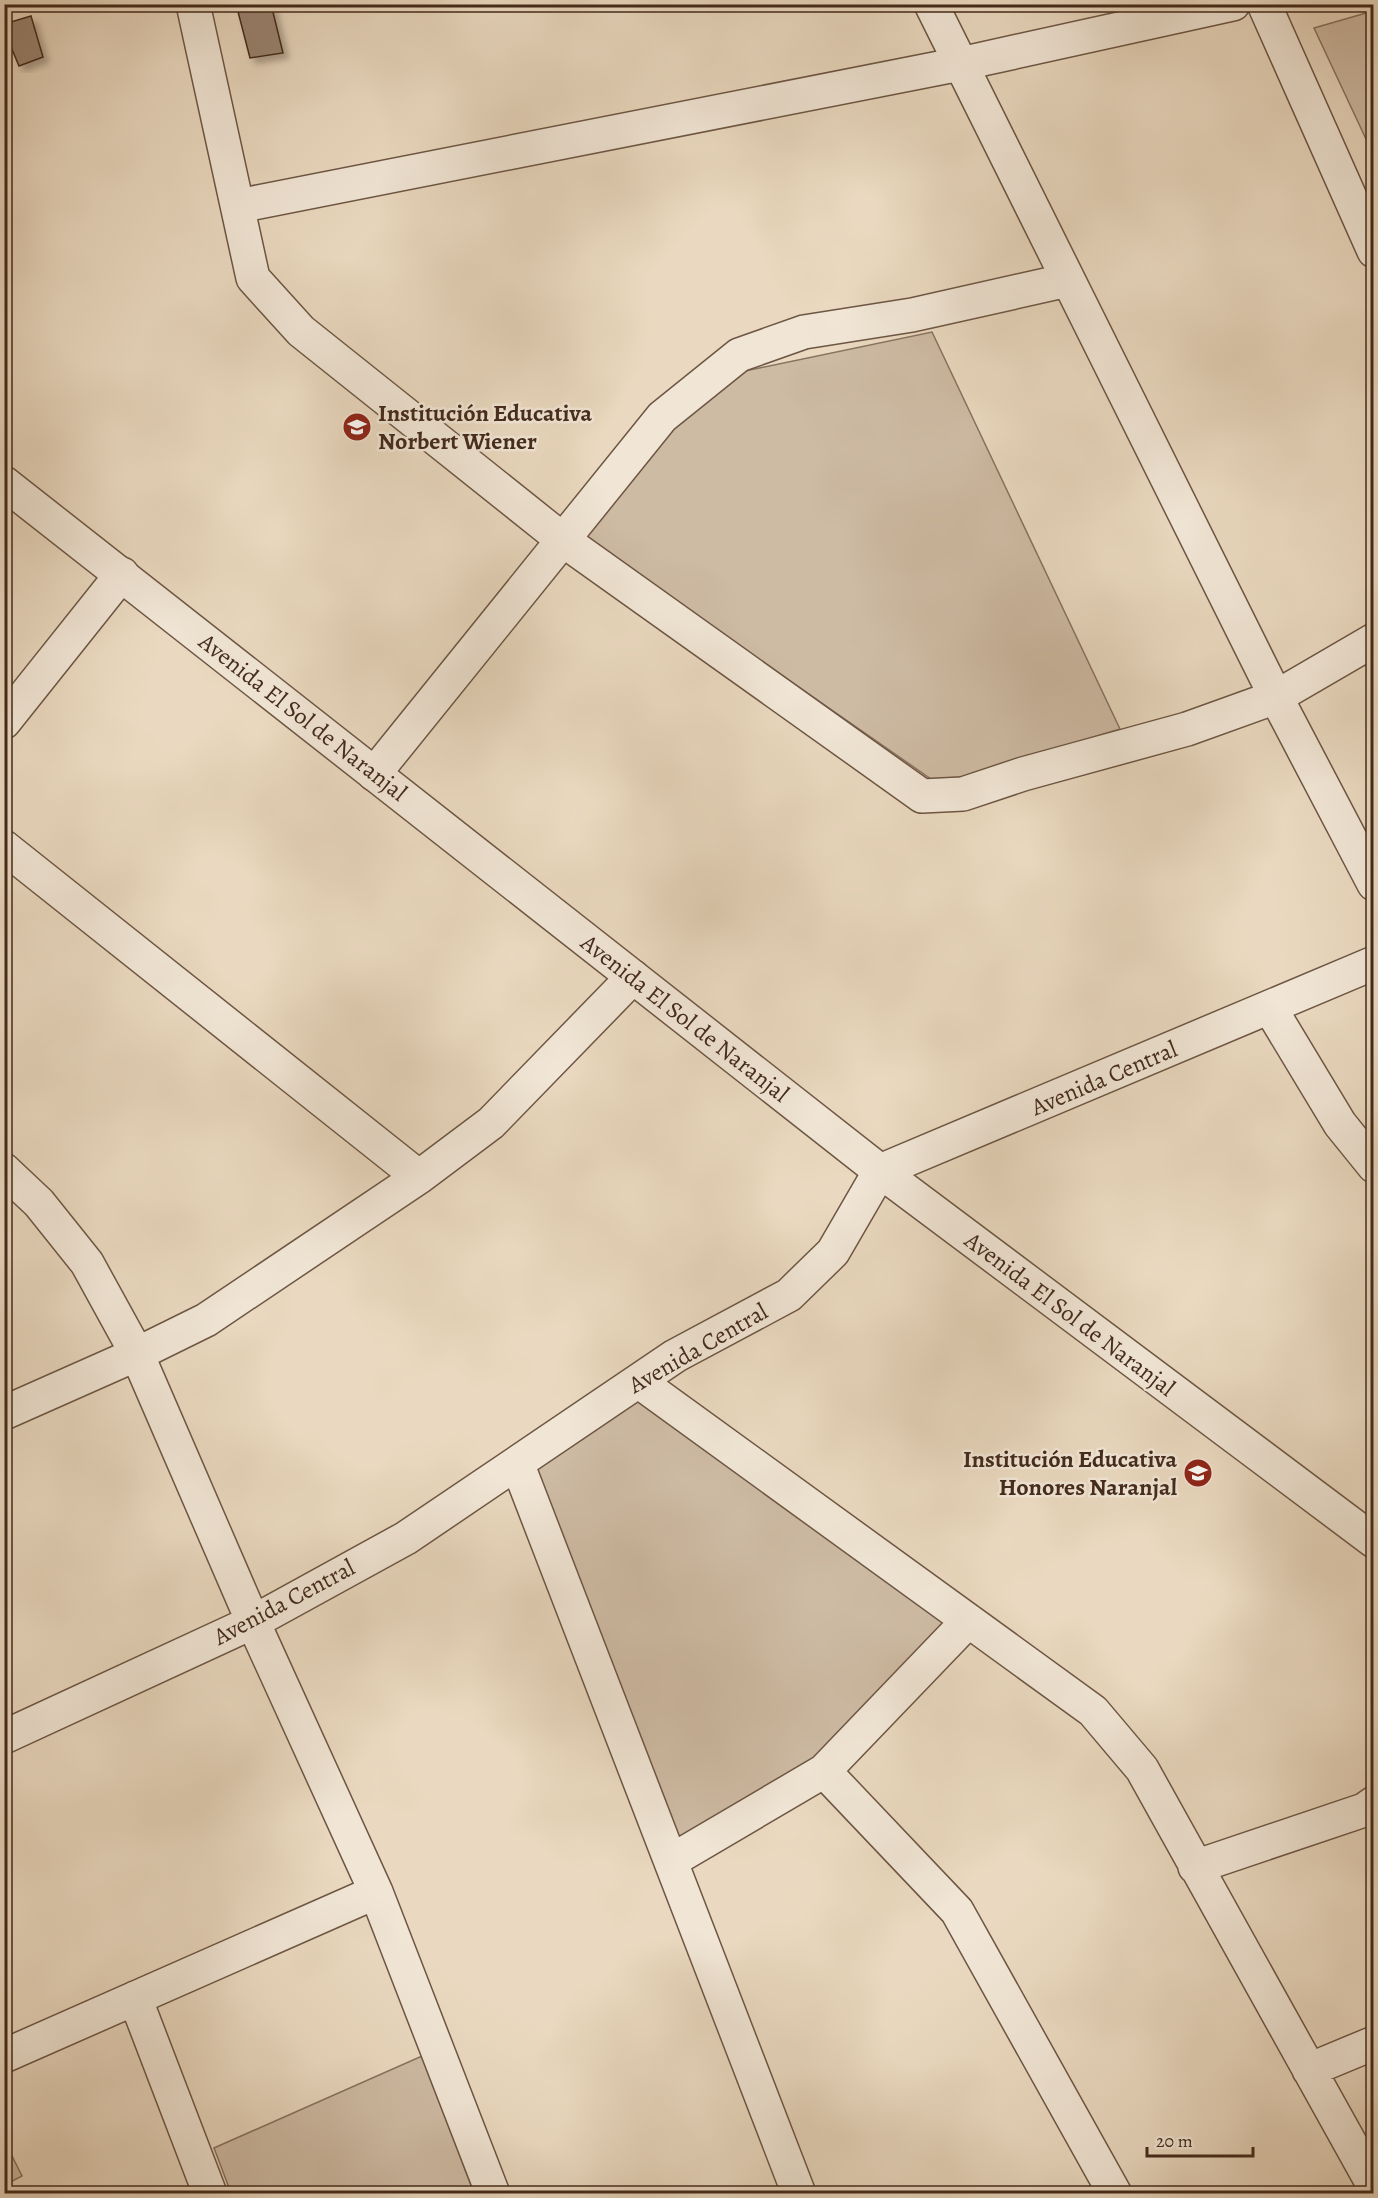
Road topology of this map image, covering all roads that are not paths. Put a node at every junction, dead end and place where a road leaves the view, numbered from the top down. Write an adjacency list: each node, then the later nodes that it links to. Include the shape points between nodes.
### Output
1 (193, 4): 6 (street)
2 (931, 4): 5 (street)
3 (1233, 4): 5 (street)
4 (1264, 4): 7 (street)
5 (960, 64): 6 (street); 8 (street)
6 (238, 206): 10 (street, via 254,278 301,331)
7 (1374, 251)
8 (1068, 280): 10 (street, via 912,315 804,332 739,355 662,417); 13 (street)
9 (4, 483): 11 (street, Avenida El Sol de Naranjal)
10 (563, 540): 13 (street, via 922,796 963,794 1187,729); 15 (street)
11 (122, 574): 14 (street); 15 (street, Avenida El Sol de Naranjal)
12 (1374, 639): 13 (street)
13 (1276, 697): 17 (street)
14 (4, 722)
15 (374, 774): 19 (street, Avenida El Sol de Naranjal)
16 (4, 847): 24 (street)
17 (1374, 884)
18 (1374, 963): 20 (street, Avenida Central)
19 (633, 976): 23 (street, Avenida El Sol de Naranjal); 24 (street, via 491,1123)
20 (1270, 1008): 21 (street, via 1340,1124); 23 (street, Avenida Central)
21 (1374, 1166)
22 (4, 1170): 25 (street, via 39,1203 87,1263)
23 (880, 1171): 26 (street, Avenida Central, via 833,1252 789,1295 675,1356); 29 (street, Avenida El Sol de Naranjal)
24 (418, 1177): 25 (street, via 206,1320)
25 (137, 1354): 27 (street); 31 (street)
26 (638, 1381): 28 (street, Avenida Central); 30 (street)
27 (4, 1413)
28 (517, 1463): 31 (street, Avenida Central, via 406,1538); 35 (street)
29 (1374, 1541)
30 (968, 1621): 33 (street); 36 (street, via 1093,1711 1142,1769)
31 (253, 1622): 32 (street, Avenida Central); 37 (street)
32 (4, 1737)
33 (824, 1771): 35 (street); 46 (street, via 957,1911)
34 (1374, 1803): 36 (street, via 1364,1810)
35 (671, 1861): 45 (street)
36 (1196, 1867): 41 (street)
37 (376, 1892): 38 (street); 44 (street)
38 (135, 1998): 40 (street); 43 (street)
39 (1374, 2043): 41 (street)
40 (4, 2056)
41 (1309, 2070): 42 (street)
42 (1374, 2186)
43 (210, 2193)
44 (493, 2193)
45 (799, 2193)
46 (1115, 2193)

